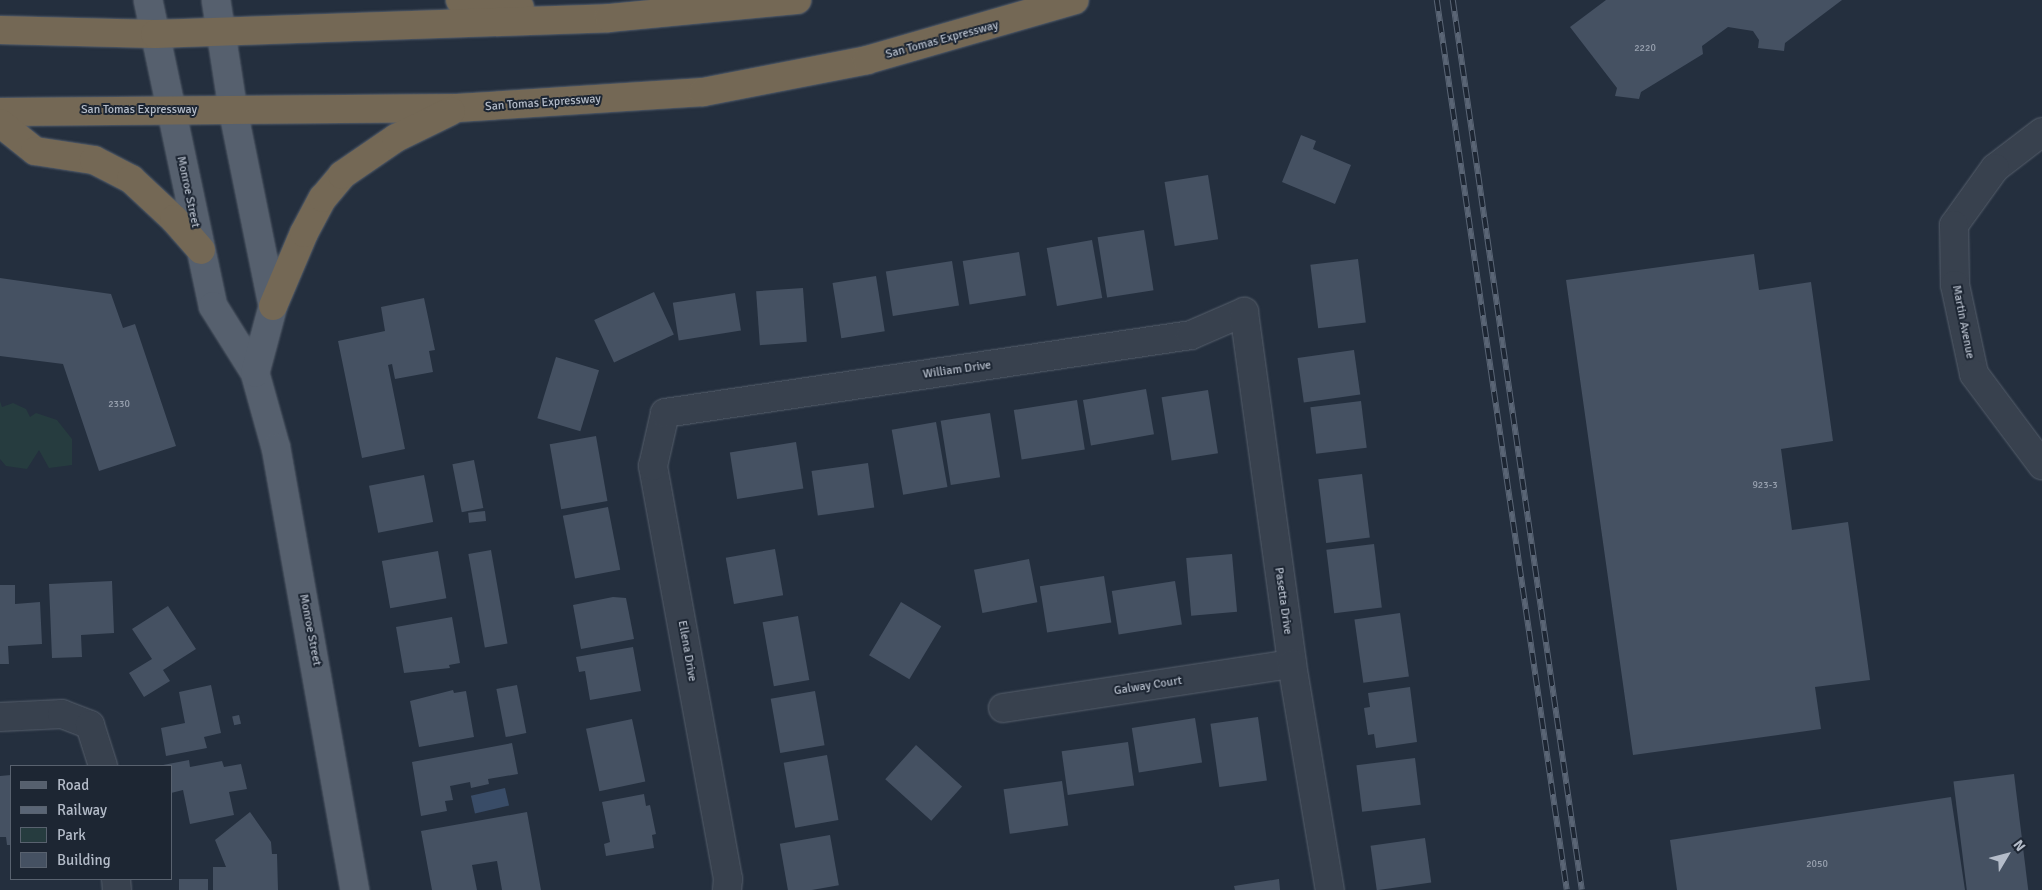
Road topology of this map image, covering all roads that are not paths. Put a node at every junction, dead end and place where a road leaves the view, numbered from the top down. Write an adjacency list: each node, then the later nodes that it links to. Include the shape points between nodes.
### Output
1 (148, 0): 9 (main road, Monroe Street)
2 (216, 0): 8 (main road)
3 (460, 0): 6 (highway)
4 (798, 0): 6 (highway)
5 (1075, 0): 10 (highway, San Tomas Expressway, via 867,60 703,92)
6 (609, 18): 8 (highway)
7 (0, 30): 9 (highway)
8 (221, 31): 9 (highway); 12 (main road)
9 (155, 34): 11 (main road, Monroe Street)
10 (457, 108): 12 (highway, San Tomas Expressway); 17 (highway, via 396,138 342,175 304,233)
11 (171, 110): 12 (highway, San Tomas Expressway); 13 (highway, San Tomas Expressway); 16 (main road, Monroe Street)
12 (233, 110): 17 (main road)
13 (0, 112)
14 (0, 123): 16 (highway, via 34,151 94,160 131,179 174,219)
15 (2042, 132): 21 (street, Martin Avenue, via 1994,168 1954,225 1954,285 1974,374)
16 (201, 250): 19 (main road, Monroe Street, via 212,306)
17 (273, 306): 19 (main road)
18 (1244, 312): 20 (street, William Drive, via 1192,335); 22 (street, Pasetta Drive)
19 (255, 373): 26 (main road, Monroe Street, via 276,448)
20 (665, 413): 27 (street, Ellena Drive, via 653,466 728,879)
21 (2042, 465)
22 (1292, 664): 23 (street, Galway Court); 28 (street, Pasetta Drive)
23 (1003, 708)
24 (0, 717): 25 (street, via 62,714 90,725)
25 (103, 765)
26 (355, 890)
27 (727, 890)
28 (1330, 890)

